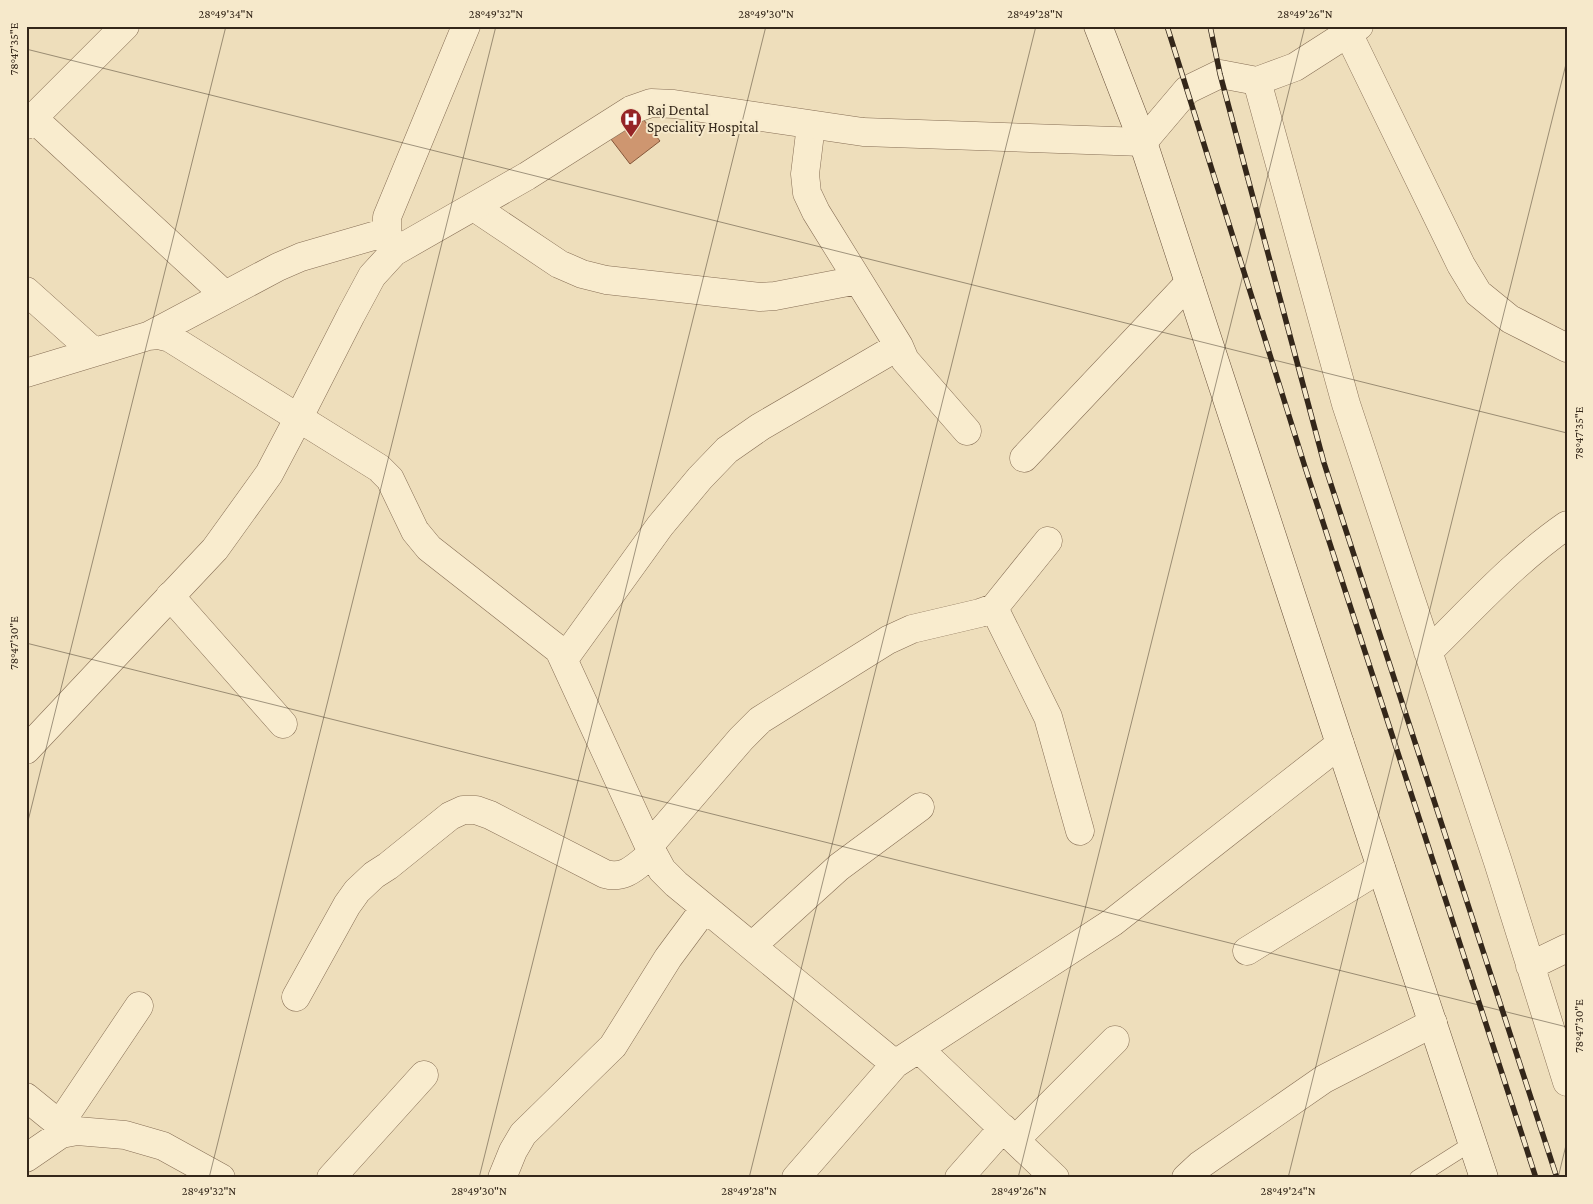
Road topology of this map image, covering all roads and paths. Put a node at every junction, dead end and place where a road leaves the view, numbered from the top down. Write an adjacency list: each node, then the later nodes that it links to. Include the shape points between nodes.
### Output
1 (125, 26): 6 (street)
2 (466, 26): 10 (street, via 387,217)
3 (1098, 26): 8 (street)
4 (1354, 30): 5 (street, via 1295,67); 17 (street, via 1461,265 1478,293 1510,319)
5 (1257, 81): 8 (street, via 1220,74 1187,90); 27 (street, via 1346,404)
6 (30, 122): 14 (street)
7 (811, 125): 8 (street, via 863,132); 9 (street, via 651,103 631,110); 11 (street, via 805,174 807,193)
8 (1143, 142): 12 (street)
9 (474, 207): 10 (street); 11 (street, via 559,264 606,280 760,297)
10 (391, 242): 14 (street, via 301,257); 20 (street)
11 (858, 280): 16 (street)
12 (1189, 283): 22 (street); 30 (street)
13 (26, 291): 18 (street)
14 (226, 295): 15 (street)
15 (148, 336): 18 (street); 20 (street, via 170,338)
16 (899, 346): 21 (street, via 916,375); 28 (street, via 760,426 727,450 660,526)
17 (1567, 348)
18 (94, 352): 19 (street)
19 (26, 373)
20 (298, 419): 25 (street, via 269,474 241,514 215,549); 28 (street, via 379,468 390,479 415,531 429,548 549,641)
21 (967, 431)
22 (1024, 458)
23 (1567, 525): 27 (street, via 1513,568)
24 (1048, 541): 26 (street)
25 (170, 596): 29 (street); 31 (street)
26 (994, 608): 33 (street, via 1048,717); 34 (street, via 912,630 888,640 760,720)
27 (1428, 652): 40 (street)
28 (564, 659): 34 (street)
29 (283, 724)
30 (1340, 744): 35 (street); 45 (street, via 1113,922)
31 (26, 750)
32 (920, 808): 37 (street, via 839,867)
33 (1080, 831)
34 (651, 850): 36 (street, via 662,870); 41 (street, via 623,875 615,877 490,814 463,810 450,816 357,891)
35 (1381, 868): 39 (street); 43 (street)
36 (705, 908): 37 (street); 56 (street, via 668,958 613,1046 523,1134)
37 (752, 946): 46 (street)
38 (1567, 948): 40 (street)
39 (1247, 951)
40 (1530, 966): 48 (street)
41 (296, 996)
42 (140, 1006): 50 (street)
43 (1433, 1023): 52 (street); 60 (street, via 1324,1079)
44 (1115, 1040): 51 (street)
45 (919, 1049): 46 (street); 51 (street)
46 (896, 1064): 57 (street)
47 (424, 1076): 55 (street)
48 (1567, 1082)
49 (26, 1097): 50 (street)
50 (64, 1129): 53 (street); 54 (street, via 125,1135 163,1146)
51 (1009, 1134): 58 (street); 59 (street)
52 (1472, 1143): 61 (lane); 62 (street)
53 (26, 1158)
54 (221, 1178)
55 (331, 1178)
56 (502, 1178)
57 (796, 1178)
58 (960, 1178)
59 (1055, 1178)
60 (1186, 1178)
61 (1417, 1178)
62 (1484, 1178)

